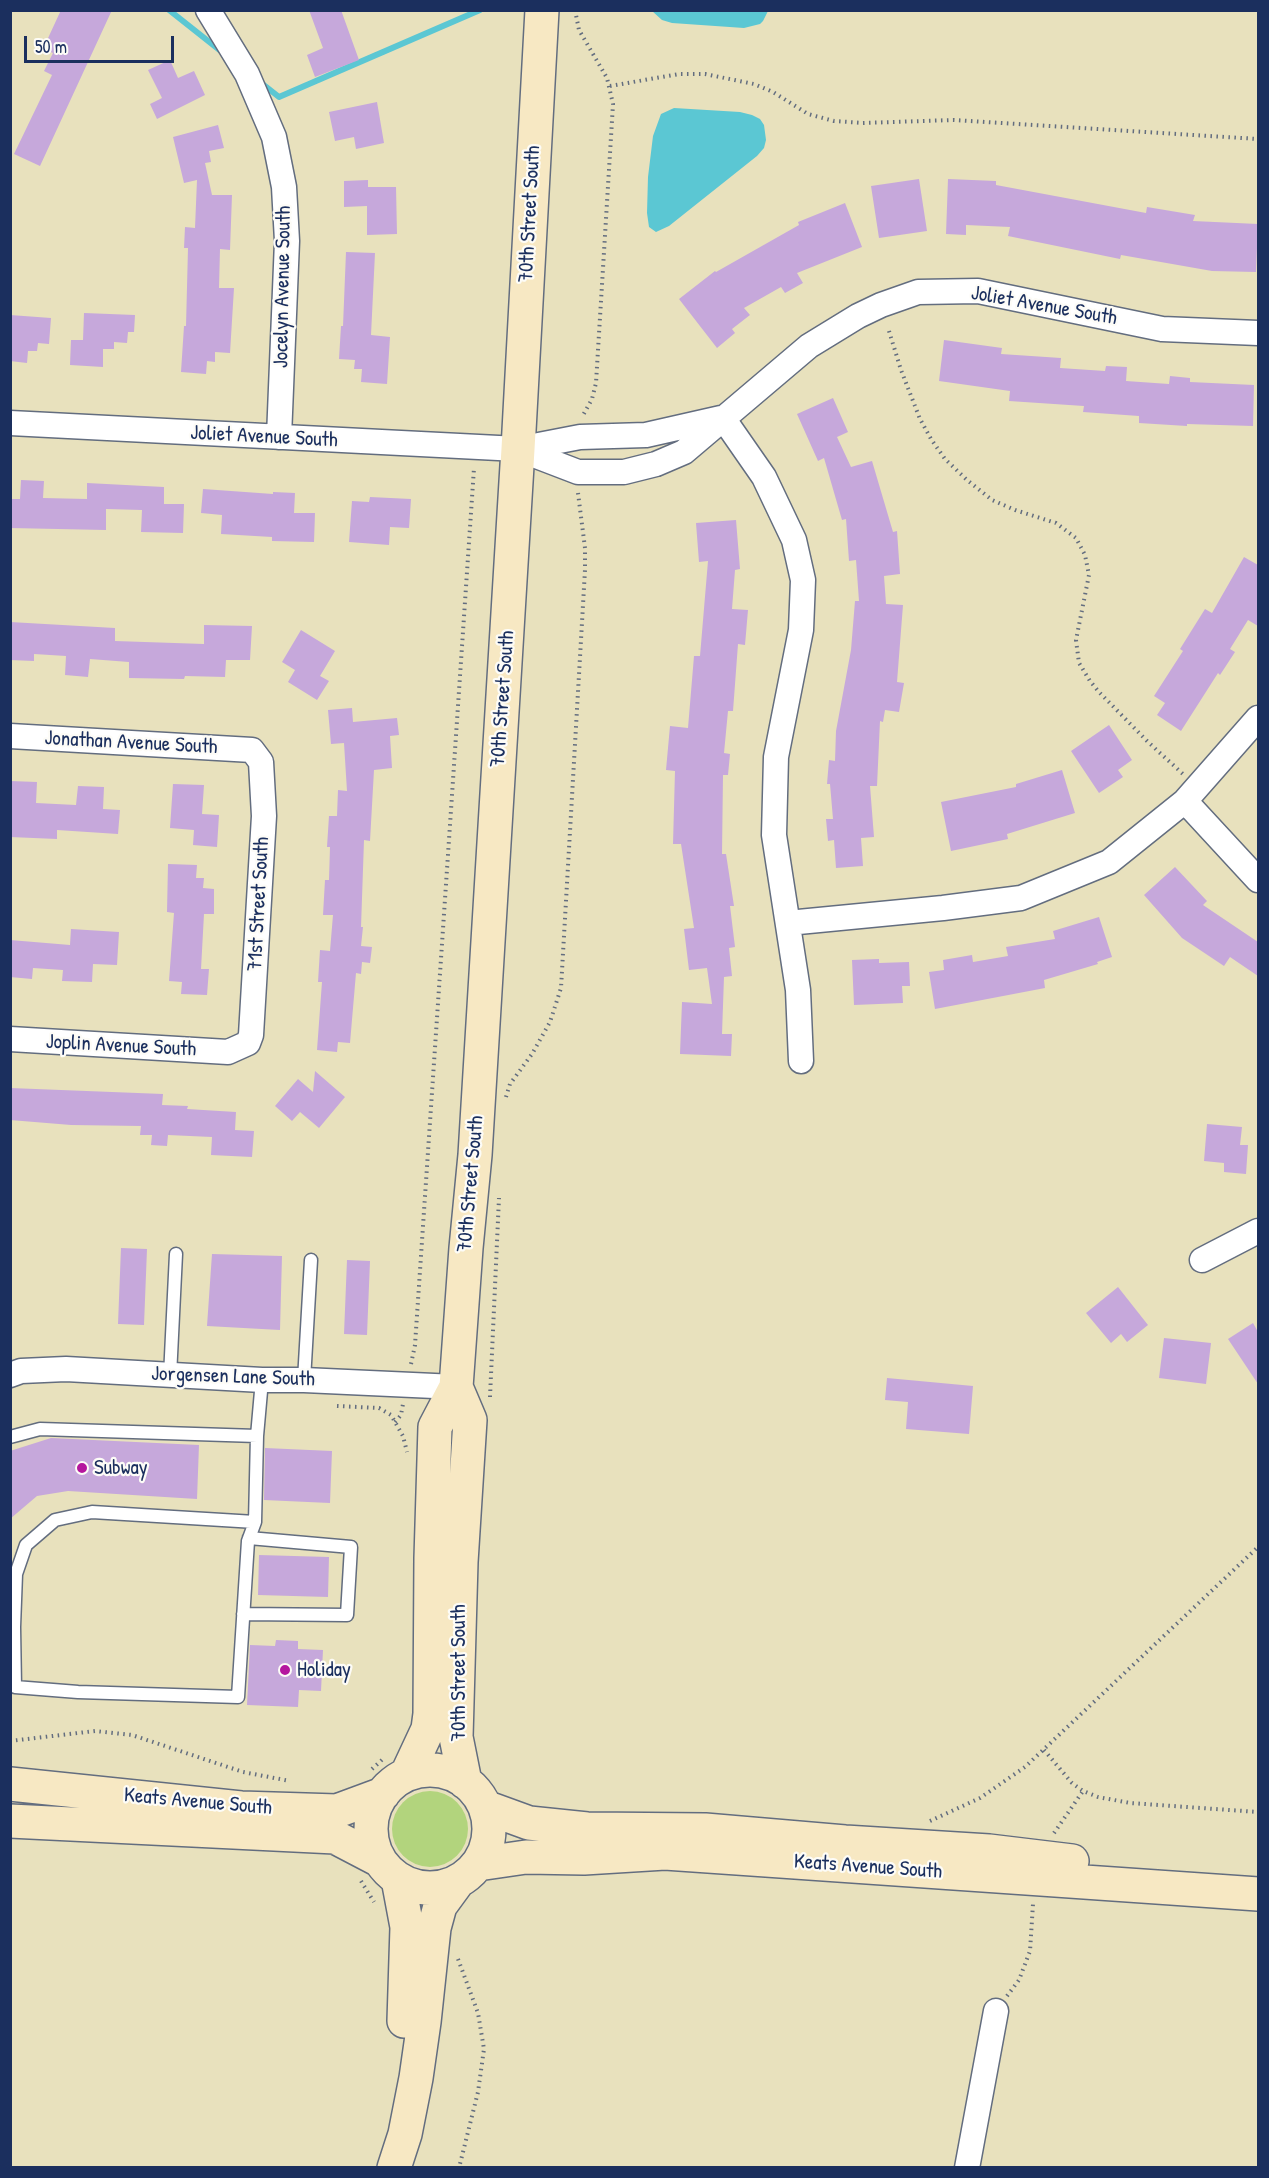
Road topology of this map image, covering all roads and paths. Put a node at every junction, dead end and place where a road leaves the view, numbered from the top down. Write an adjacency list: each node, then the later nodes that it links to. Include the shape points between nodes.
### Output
1 (208, 10): 10 (street, Jocelyn Avenue South, via 247,74 274,137 284,187 287,242)
2 (542, 10): 13 (main road, 70th Street South)
3 (576, 10): 4 (path, via 579,30)
4 (610, 86): 5 (path, via 679,74 705,74 754,84 816,117 834,121 953,120); 11 (path, via 613,115 596,383 583,414)
5 (1258, 139)
6 (889, 331): 18 (path, via 920,419 945,459 993,500 1062,526 1076,538 1089,574 1076,640 1079,663 1099,692)
7 (1258, 333): 8 (street, Joliet Avenue South, via 1162,329 978,291 918,292 881,305 809,346)
8 (723, 418): 11 (street, Joliet Avenue South, via 646,435); 14 (street, Joliet Avenue South, via 684,452 656,464 624,472); 21 (street, via 764,477 794,540 803,580 801,630 776,757 774,835)
9 (10, 423): 10 (street, Joliet Avenue South)
10 (279, 437): 12 (street, Joliet Avenue South)
11 (580, 437): 13 (street, Joliet Avenue South)
12 (474, 448): 13 (street, Joliet Avenue South); 35 (path, via 415,1345)
13 (518, 449): 14 (street, Joliet Avenue South); 36 (main road, 70th Street South, via 475,1155)
14 (578, 472): 25 (path, via 585,570 561,988 550,1022 510,1084)
15 (1258, 718): 19 (street)
16 (10, 736): 17 (street, Jonathan Avenue South)
17 (252, 750): 23 (street, 71st Street South, via 261,762 264,816 251,1035 248,1043)
18 (1181, 773)
19 (1185, 801): 20 (street); 21 (street, via 1109,862 1021,898)
20 (1258, 880)
21 (788, 923): 24 (street, via 798,990)
22 (10, 1040): 23 (street, Joplin Avenue South)
23 (232, 1050)
24 (801, 1061)
25 (504, 1103)
26 (500, 1186): 37 (path)
27 (1258, 1231): 30 (street)
28 (176, 1254): 32 (lane)
29 (311, 1260): 34 (lane)
30 (1202, 1260)
31 (10, 1375): 32 (street, Jorgensen Lane South, via 66,1369)
32 (170, 1376): 33 (street, Jorgensen Lane South)
33 (262, 1380): 34 (street, Jorgensen Lane South); 40 (lane)
34 (304, 1380): 35 (street, Jorgensen Lane South)
35 (408, 1384): 36 (street, Jorgensen Lane South); 39 (path, via 401,1415)
36 (456, 1387): 50 (main road, 70th Street South, via 435,1427 428,1730); 54 (main road, 70th Street South, via 470,1420 460,1562 456,1737)
37 (490, 1398)
38 (331, 1405): 39 (path, via 379,1408)
39 (395, 1422): 42 (path)
40 (257, 1436): 41 (lane, via 40,1429); 43 (lane)
41 (10, 1437)
42 (408, 1458)
43 (255, 1522): 44 (lane); 47 (lane, via 92,1512 56,1520 26,1545 16,1574)
44 (249, 1538): 46 (lane); 46 (lane, via 351,1547 347,1615)
45 (1258, 1547): 49 (path)
46 (243, 1614): 47 (lane, via 238,1697 15,1687)
47 (12, 1627)
48 (10, 1741): 51 (path, via 95,1731 132,1736 243,1773)
49 (1044, 1750): 53 (path); 57 (path, via 980,1798 930,1821)
50 (386, 1774): 52 (main road, Keats Avenue South, via 337,1811 241,1808); 54 (main road, via 447,1772); 59 (main road, via 371,1826)
51 (296, 1783)
52 (10, 1784)
53 (1083, 1791): 55 (path, via 1130,1803); 58 (path)
54 (475, 1794): 58 (main road, Keats Avenue South, via 529,1823 587,1829 705,1830 989,1851); 60 (main road, via 489,1826 487,1846)
55 (1258, 1812)
56 (10, 1821): 59 (main road, Keats Avenue South, via 330,1837)
57 (918, 1821)
58 (1036, 1868): 60 (main road, Keats Avenue South, via 665,1853 526,1857); 61 (main road, Keats Avenue South, via 1109,1865); 62 (main road, Keats Avenue South); 65 (path, via 1030,1951 1019,1980)
59 (379, 1872): 60 (main road, via 429,1888 444,1887); 63 (path); 66 (main road, via 407,1927 403,2041 388,2120)
60 (469, 1872): 67 (main road, via 440,1906 434,1928 416,2078)
61 (1258, 1876)
62 (1258, 1894)
63 (376, 1906)
64 (455, 1951): 68 (path, via 478,2013 484,2049)
65 (996, 2011): 69 (street)
66 (373, 2168)
67 (394, 2168)
68 (459, 2168)
69 (967, 2168)

